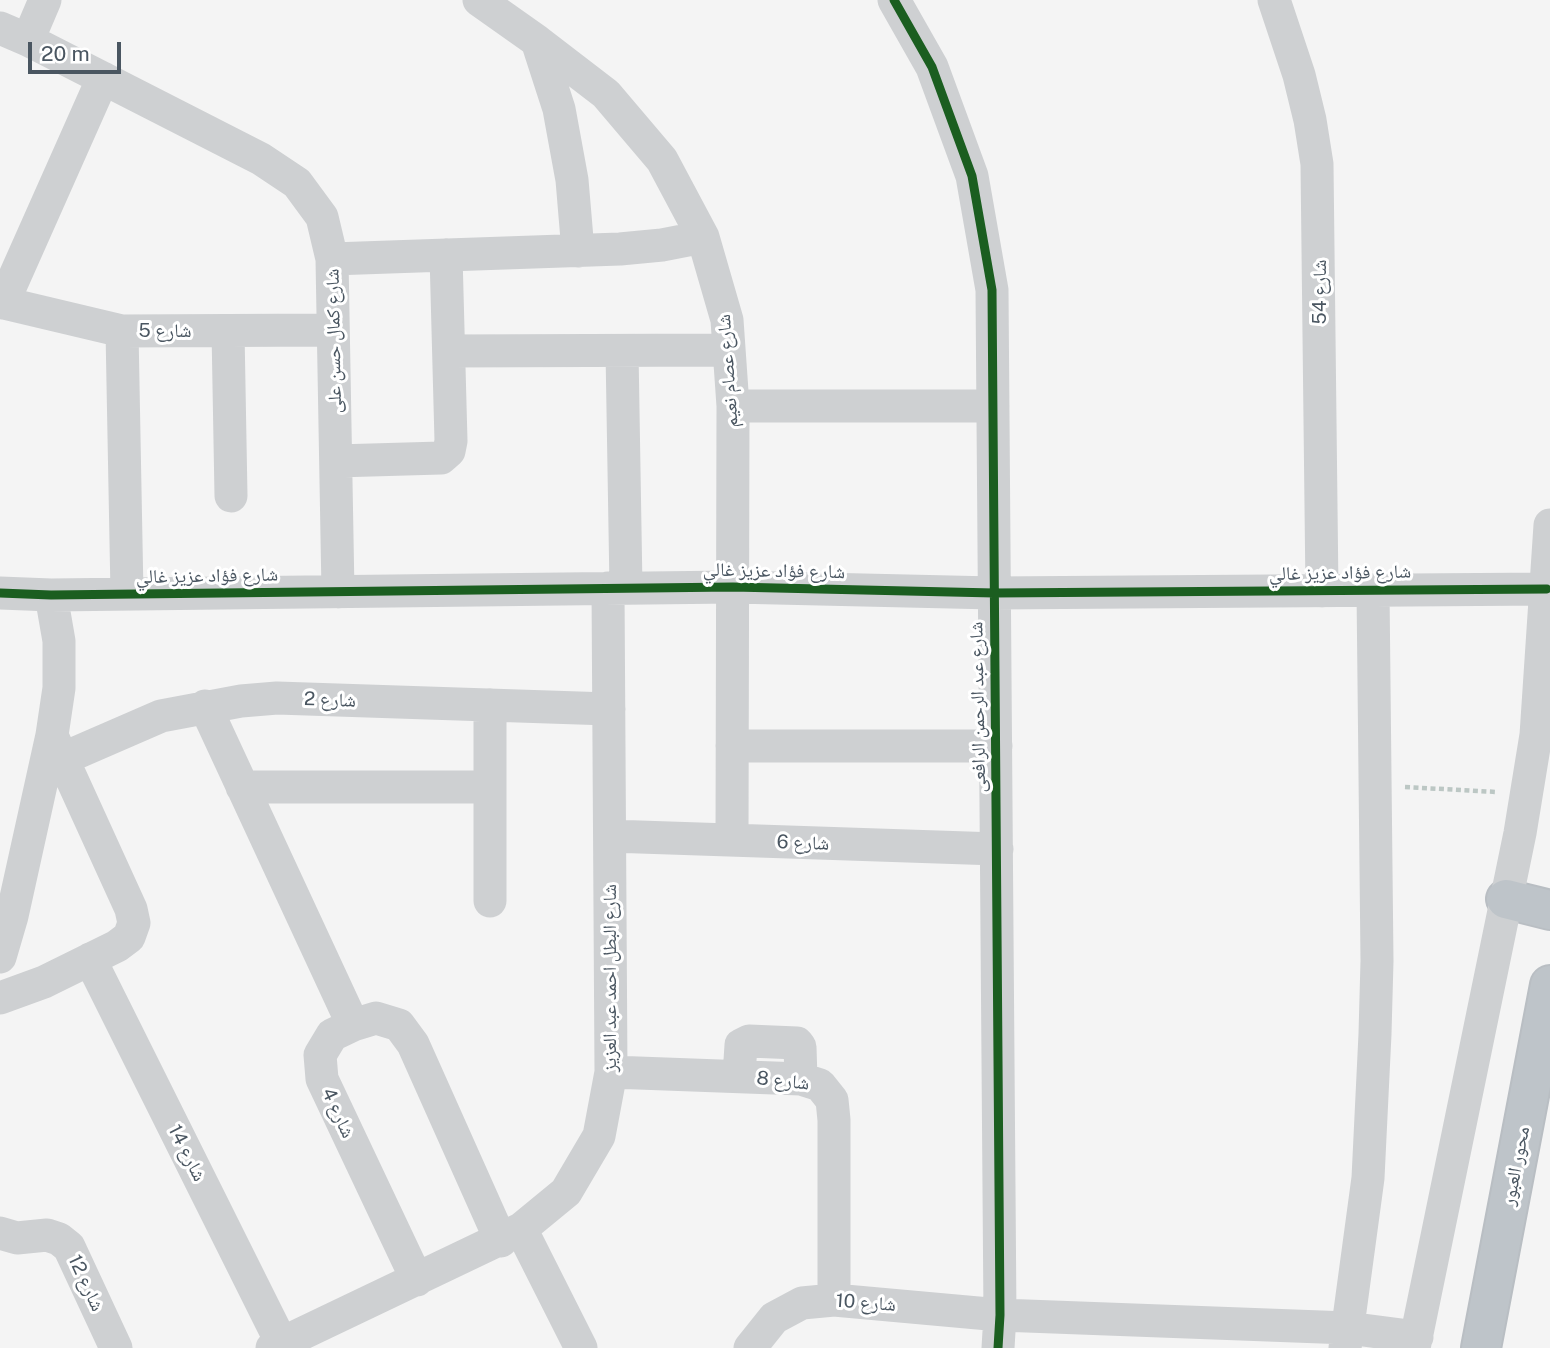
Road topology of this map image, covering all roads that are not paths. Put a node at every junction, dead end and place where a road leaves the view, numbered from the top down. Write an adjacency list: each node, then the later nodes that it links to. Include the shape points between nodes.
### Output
1 (45, 0): 5 (street)
2 (479, 0): 6 (street, شارع عصام نعيم)
3 (894, 0): 20 (street, شارع عبد الرحمن الرافعى, via 932,66 972,176 992,290)
4 (1274, 0): 28 (street, شارع 54, via 1299,75 1317,164)
5 (14, 34): 7 (street, شارع كمال حسن على)
6 (537, 41): 8 (street, شارع عصام نعيم, via 614,103 662,160); 9 (street, via 559,109)
7 (103, 78): 11 (street, شارع كمال حسن على, via 261,159 297,183 322,217); 12 (street)
8 (703, 237): 9 (street); 16 (street, شارع عصام نعيم, via 727,320)
9 (578, 251): 10 (street)
10 (446, 256): 11 (street); 17 (street)
11 (332, 260): 13 (street, شارع كمال حسن على)
12 (2, 303): 14 (street, شارع 5)
13 (333, 330): 15 (street, شارع 5); 21 (street, شارع كمال حسن على)
14 (122, 331): 15 (street, شارع 5); 32 (street)
15 (228, 331): 22 (street)
16 (729, 350): 18 (street); 19 (street, شارع عصام نعيم)
17 (449, 351): 18 (street); 21 (street, via 449,451 440,458)
18 (622, 351): 25 (street, شارع البطل احمد عبد العزيز)
19 (733, 406): 20 (street); 24 (street, شارع عصام نعيم)
20 (993, 407): 31 (street, شارع عبد الرحمن الرافعى)
21 (336, 461): 29 (street, شارع كمال حسن على)
22 (231, 496)
23 (1550, 525): 26 (street)
24 (733, 587): 25 (street, شارع فؤاد عزيز غالي); 31 (street, شارع فؤاد عزيز غالي); 37 (street, شارع عصام نعيم)
25 (617, 588): 29 (street, شارع فؤاد عزيز غالي); 36 (street, شارع البطل احمد عبد العزيز)
26 (1547, 589): 27 (street, شارع فؤاد عزيز غالي); 45 (street, via 1536,735)
27 (1373, 590): 28 (street, شارع فؤاد عزيز غالي); 59 (street, via 1377,961 1372,1106 1368,1178)
28 (1322, 591): 31 (street, شارع فؤاد عزيز غالي)
29 (338, 592): 32 (street, شارع فؤاد عزيز غالي)
30 (0, 593): 33 (street, شارع فؤاد عزيز غالي)
31 (994, 593): 38 (street, شارع عبد الرحمن الرافعى)
32 (127, 594): 33 (street, شارع فؤاد عزيز غالي)
33 (51, 595): 39 (street, via 59,641)
34 (489, 705): 35 (street, شارع 2, via 277,698); 36 (street, شارع 2); 41 (street)
35 (205, 706): 39 (street, شارع 2); 40 (street)
36 (609, 709): 42 (street, شارع البطل احمد عبد العزيز)
37 (732, 746): 38 (street); 43 (street, شارع عصام نعيم)
38 (996, 746): 44 (street, شارع عبد الرحمن الرافعى)
39 (57, 747): 48 (street); 49 (street, via 134,923 129,937)
40 (242, 787): 41 (street); 52 (street)
41 (490, 787): 46 (street)
42 (610, 836): 43 (street, شارع 6); 53 (street, شارع البطل احمد عبد العزيز)
43 (732, 840): 44 (street, شارع 6)
44 (997, 849): 58 (street, شارع عبد الرحمن الرافعى)
45 (1506, 900): 47 (highway); 60 (street)
46 (490, 901)
47 (1550, 910)
48 (0, 957)
49 (90, 959): 51 (street); 61 (street, شارع 14)
50 (1550, 985): 66 (highway, محور العبور)
51 (0, 998)
52 (353, 1025): 55 (street, via 376,1018 399,1025); 56 (street, شارع 4, via 332,1035 320,1055 322,1079)
53 (611, 1072): 55 (street, شارع البطل احمد عبد العزيز, via 599,1136 566,1192); 57 (street, شارع 8, via 801,1079 820,1085 832,1100)
54 (0, 1233): 63 (street, شارع 12, via 17,1238 47,1235 69,1247)
55 (511, 1235): 56 (street, شارع البطل احمد عبد العزيز); 64 (street)
56 (417, 1280): 61 (street, شارع البطل احمد عبد العزيز)
57 (834, 1300): 58 (street, شارع 10); 62 (street, شارع 10, via 802,1303 774,1318)
58 (1000, 1315): 59 (street, شارع 10); 65 (street, شارع عبد الرحمن الرافعى)
59 (1346, 1338): 60 (street, شارع 10)
60 (1415, 1342)
61 (280, 1346)
62 (752, 1346)
63 (116, 1348)
64 (582, 1348)
65 (998, 1348)
66 (1481, 1348)

